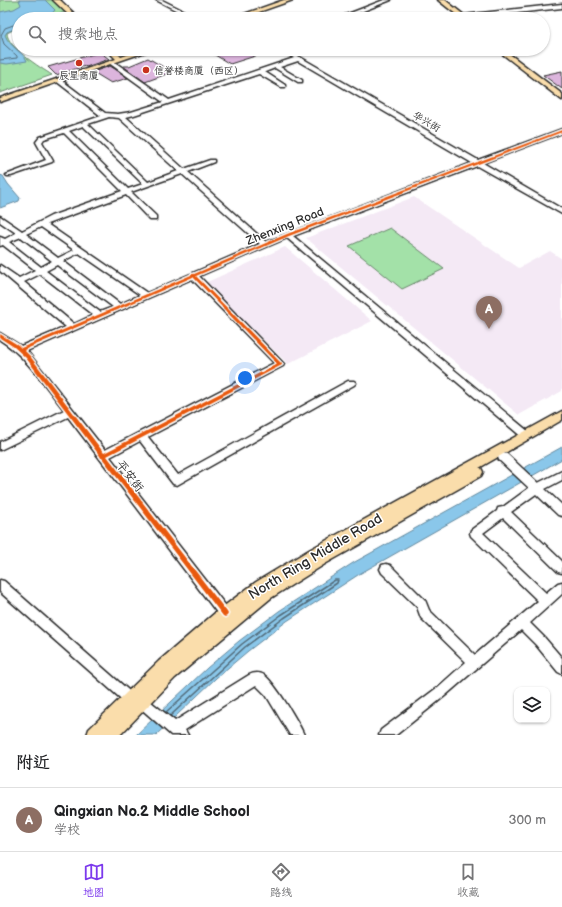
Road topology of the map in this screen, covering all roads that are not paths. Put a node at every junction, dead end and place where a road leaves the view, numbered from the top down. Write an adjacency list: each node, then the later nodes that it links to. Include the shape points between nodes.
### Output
1 (56, 0): 9 (main road)
2 (158, 0): 10 (street)
3 (290, 0): 11 (main road)
4 (297, 0): 12 (main road)
5 (389, 0): 13 (street)
6 (436, 0): 14 (main road)
7 (441, 0): 15 (main road)
8 (562, 6): 16 (street)
9 (69, 12)
10 (183, 12)
11 (254, 12)
12 (261, 12)
13 (357, 12)
14 (454, 12)
15 (456, 12)
16 (512, 12)
17 (124, 56): 22 (main road)
18 (126, 56): 22 (main road)
19 (294, 56): 23 (street, 华兴街)
20 (508, 56): 32 (main road)
21 (514, 56): 30 (main road)
22 (119, 58): 24 (main road); 31 (main road)
23 (298, 58): 25 (street); 40 (street, 华兴街)
24 (111, 62): 27 (main road); 33 (street)
25 (275, 66): 26 (street); 28 (street)
26 (259, 72): 29 (street); 33 (street)
27 (58, 80): 31 (main road); 34 (street)
28 (300, 81)
29 (283, 86)
30 (562, 93)
31 (0, 98)
32 (562, 98)
33 (168, 102): 35 (street)
34 (107, 116): 35 (street); 36 (street)
35 (121, 116): 41 (street)
36 (84, 124): 37 (street); 43 (street)
37 (65, 130): 42 (street, via 39,140 50,161); 44 (street)
38 (562, 131): 40 (street, Zhenxing Road)
39 (212, 161): 41 (street)
40 (479, 163): 45 (street, 华兴街); 50 (street, Zhenxing Road)
41 (184, 172): 43 (street); 52 (street)
42 (9, 175)
43 (147, 184): 44 (street)
44 (127, 192): 47 (street); 48 (street)
45 (562, 212)
46 (0, 218): 49 (street)
47 (153, 218)
48 (42, 224): 49 (street); 53 (street)
49 (21, 234): 51 (street); 54 (street)
50 (288, 234): 52 (street, Zhenxing Road); 69 (street)
51 (1, 242): 56 (street)
52 (264, 244): 57 (street, Zhenxing Road)
53 (78, 250): 54 (street); 59 (street)
54 (57, 261): 56 (street); 60 (street)
55 (0, 267): 58 (street)
56 (40, 270): 58 (street); 61 (street)
57 (193, 275): 59 (street, Zhenxing Road); 70 (street, via 280,364)
58 (18, 282): 62 (street)
59 (146, 296): 60 (street, Zhenxing Road)
60 (119, 307): 61 (street, Zhenxing Road)
61 (98, 316): 62 (street, Zhenxing Road)
62 (72, 327): 64 (street, Zhenxing Road)
63 (0, 336): 64 (street, 平安街)
64 (20, 350): 66 (street, 平安街)
65 (351, 383): 70 (street, via 177,481)
66 (69, 412): 71 (street); 72 (street, 平安街)
67 (562, 415): 69 (main road, North Ring Middle Road)
68 (562, 423): 73 (main road, North Ring Middle Road)
69 (526, 435): 83 (main road, North Ring Middle Road, via 283,572)
70 (141, 436): 72 (street)
71 (0, 446)
72 (103, 456): 83 (street, 平安街)
73 (503, 457): 75 (street); 87 (main road, North Ring Middle Road, via 266,593)
74 (562, 475): 75 (street)
75 (537, 489): 76 (street); 77 (street)
76 (502, 511): 78 (street); 82 (street, via 475,533)
77 (562, 512)
78 (562, 568)
79 (386, 569): 85 (street, via 421,604 425,614)
80 (0, 585): 87 (street)
81 (562, 587): 82 (street)
82 (546, 601): 84 (street)
83 (224, 614): 87 (main road, North Ring Middle Road, via 164,666)
84 (522, 622): 85 (street); 86 (street)
85 (474, 662): 92 (street)
86 (562, 668)
87 (136, 701): 88 (street); 89 (main road, North Ring Middle Road); 90 (main road, North Ring Middle Road)
88 (178, 732): 91 (street, via 253,679 258,679 270,691)
89 (95, 735)
90 (109, 735)
91 (297, 735)
92 (386, 735)

